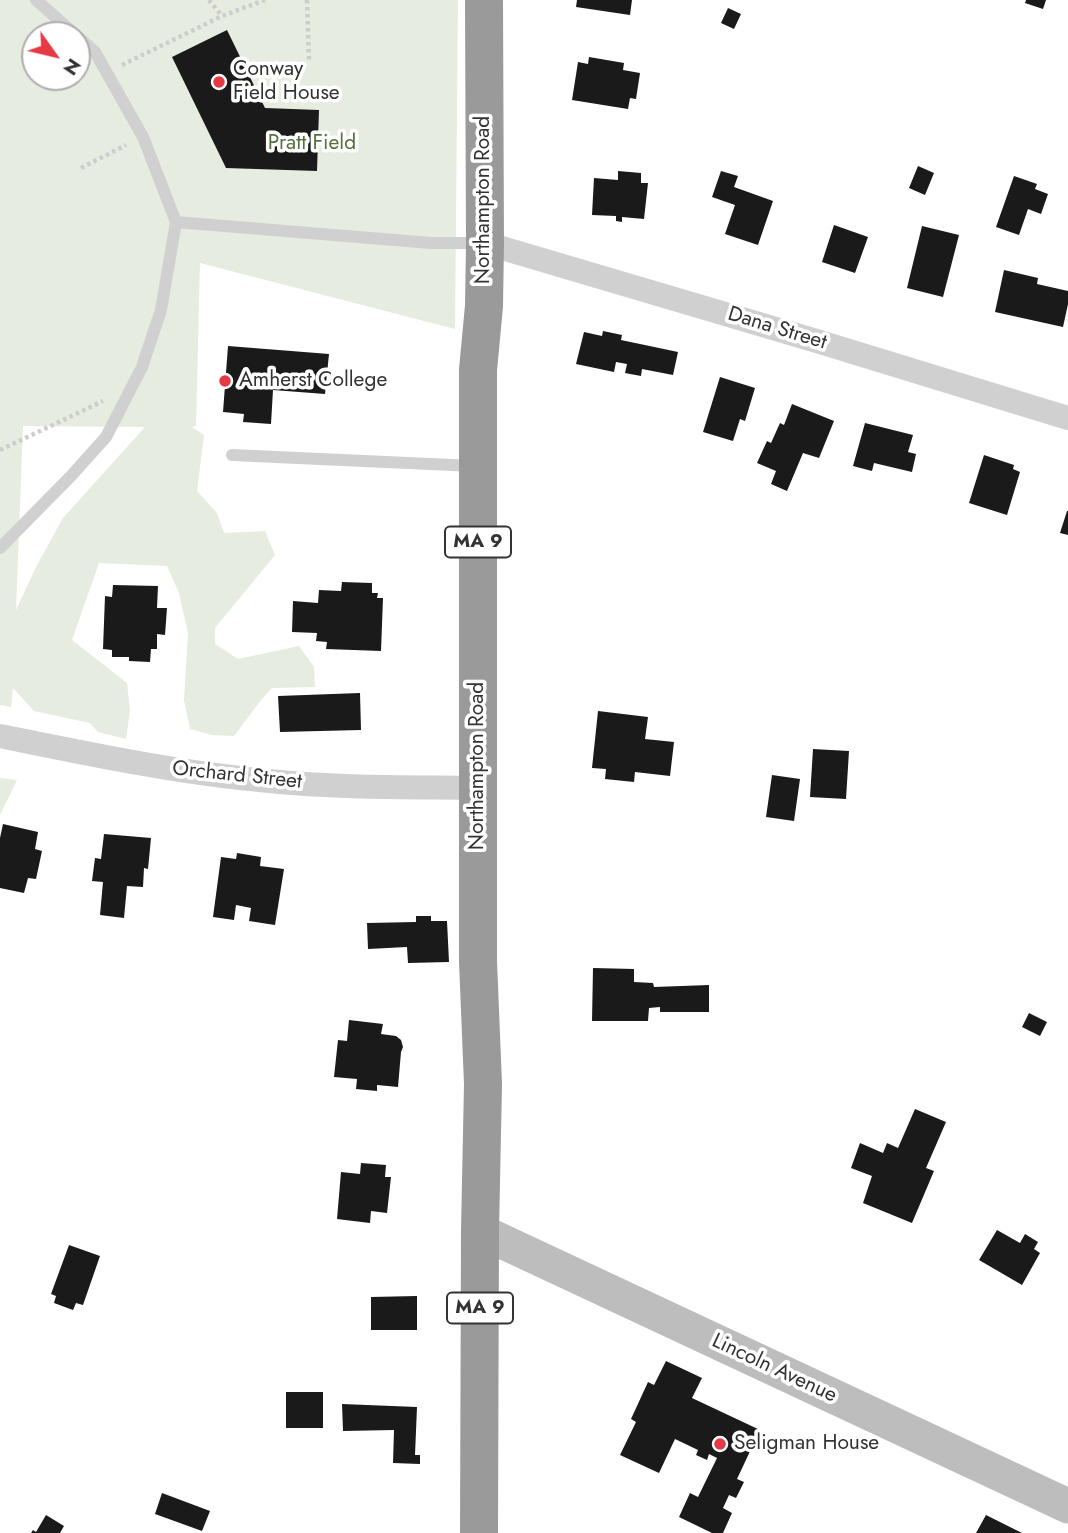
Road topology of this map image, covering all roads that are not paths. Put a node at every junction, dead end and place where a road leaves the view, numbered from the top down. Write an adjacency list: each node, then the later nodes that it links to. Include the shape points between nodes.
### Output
1 (36, 0): 3 (lane)
2 (484, 0): 6 (highway, Northampton Road / MA 9)
3 (60, 21)
4 (91, 48): 5 (lane, via 143,137)
5 (176, 222): 6 (lane, via 431,243); 10 (lane, via 160,310 142,367 106,438)
6 (485, 243): 7 (street, Dana Street); 9 (highway, Northampton Road / MA 9)
7 (1068, 418)
8 (232, 455): 9 (lane)
9 (478, 466): 12 (highway, Northampton Road / MA 9)
10 (0, 548)
11 (0, 736): 12 (street, Orchard Street, via 251,780)
12 (477, 788): 13 (highway, Northampton Road / MA 9, via 484,1083)
13 (480, 1231): 14 (main road, Lincoln Avenue); 15 (highway, Northampton Road / MA 9)
14 (1068, 1506)
15 (479, 1533)

